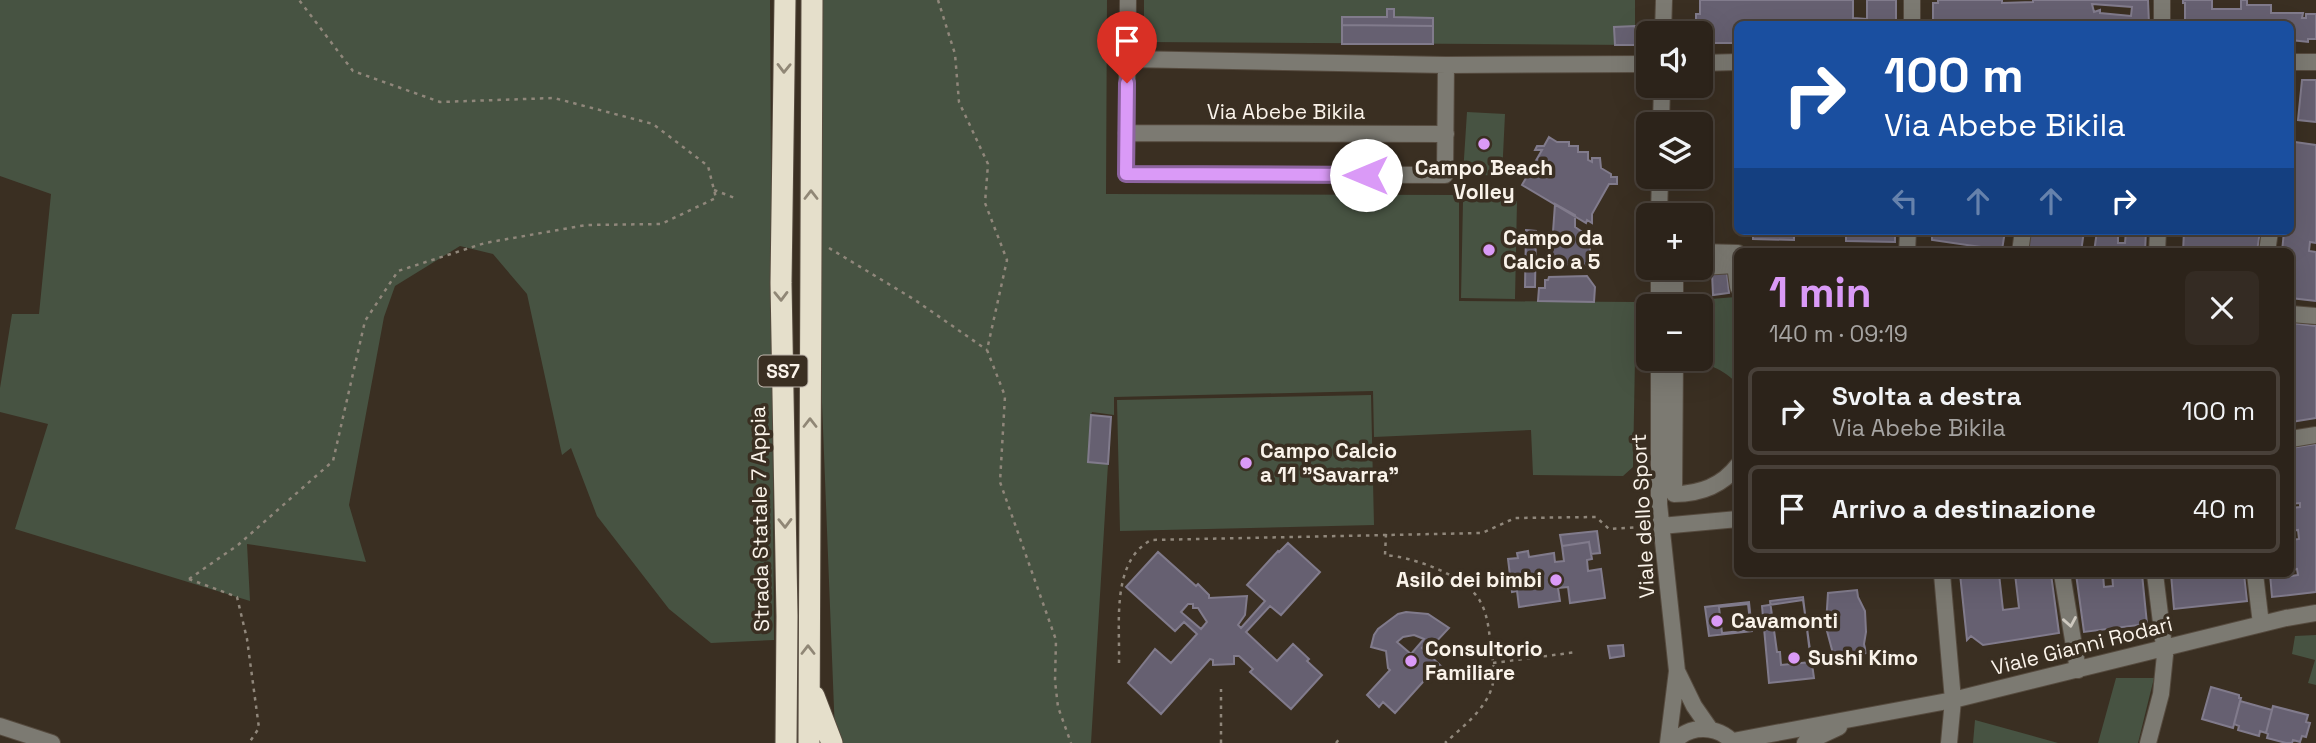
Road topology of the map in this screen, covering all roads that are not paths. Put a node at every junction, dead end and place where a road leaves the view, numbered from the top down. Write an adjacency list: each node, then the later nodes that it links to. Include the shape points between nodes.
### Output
1 (785, 0): 39 (highway, Strada Statale 7 Appia / SS7, one-way to 39, via 781,283)
2 (812, 0): 44 (highway, SS7, one-way to 2)
3 (1128, 0): 10 (street)
4 (1664, 0): 7 (street)
5 (1912, 0): 8 (street)
6 (2162, 0): 9 (street)
7 (1663, 21)
8 (1912, 21)
9 (2162, 21)
10 (1127, 59): 16 (street); 17 (street)
11 (1734, 62): 14 (street)
12 (2294, 62): 13 (street)
13 (2316, 62)
14 (1713, 63)
15 (1636, 64): 16 (street)
16 (1446, 65): 18 (street)
17 (1126, 132): 18 (street, Via Abebe Bikila); 18 (street, via 1126,174 1446,175)
18 (1446, 134)
19 (1713, 252): 20 (street)
20 (1734, 253)
21 (1734, 265): 22 (street)
22 (1713, 266)
23 (2294, 314): 24 (street)
24 (2316, 316)
25 (1659, 371): 31 (street, Viale dello Sport)
26 (1675, 371): 29 (street, via 1674,494 1707,489)
27 (2316, 435): 28 (street)
28 (2294, 439)
29 (1734, 470)
30 (1734, 485): 31 (street, via 1702,498)
31 (1659, 504): 33 (street, Viale dello Sport)
32 (1734, 519): 33 (street)
33 (1661, 527): 43 (street, Viale dello Sport)
34 (1941, 577): 45 (street)
35 (2062, 577): 42 (street, one-way to 42)
36 (2155, 577): 41 (street)
37 (2255, 577): 40 (street)
38 (2316, 613): 40 (street, Viale Gianni Rodari)
39 (787, 616): 51 (highway); 52 (highway, Strada Statale 7 Appia / SS7)
40 (2261, 624): 41 (street, Viale Gianni Rodari)
41 (2165, 648): 42 (street, Viale Gianni Rodari); 58 (street, via 2161,694)
42 (2078, 670): 45 (street, Viale Gianni Rodari)
43 (1677, 671): 48 (street, Viale dello Sport); 55 (street, Viale dello Sport)
44 (808, 680): 53 (highway, SS7); 54 (highway)
45 (1954, 700): 46 (street, Viale Gianni Rodari); 57 (street)
46 (1857, 718): 49 (street, Viale Gianni Rodari); 56 (street, Viale Gianni Rodari)
47 (0, 726): 50 (street)
48 (1710, 729): 49 (street); 55 (street, via 1694,729)
49 (1734, 742)
50 (52, 743)
51 (772, 743)
52 (786, 743)
53 (809, 743)
54 (832, 743)
55 (1670, 743)
56 (1805, 743)
57 (1949, 743)
58 (2148, 743)

